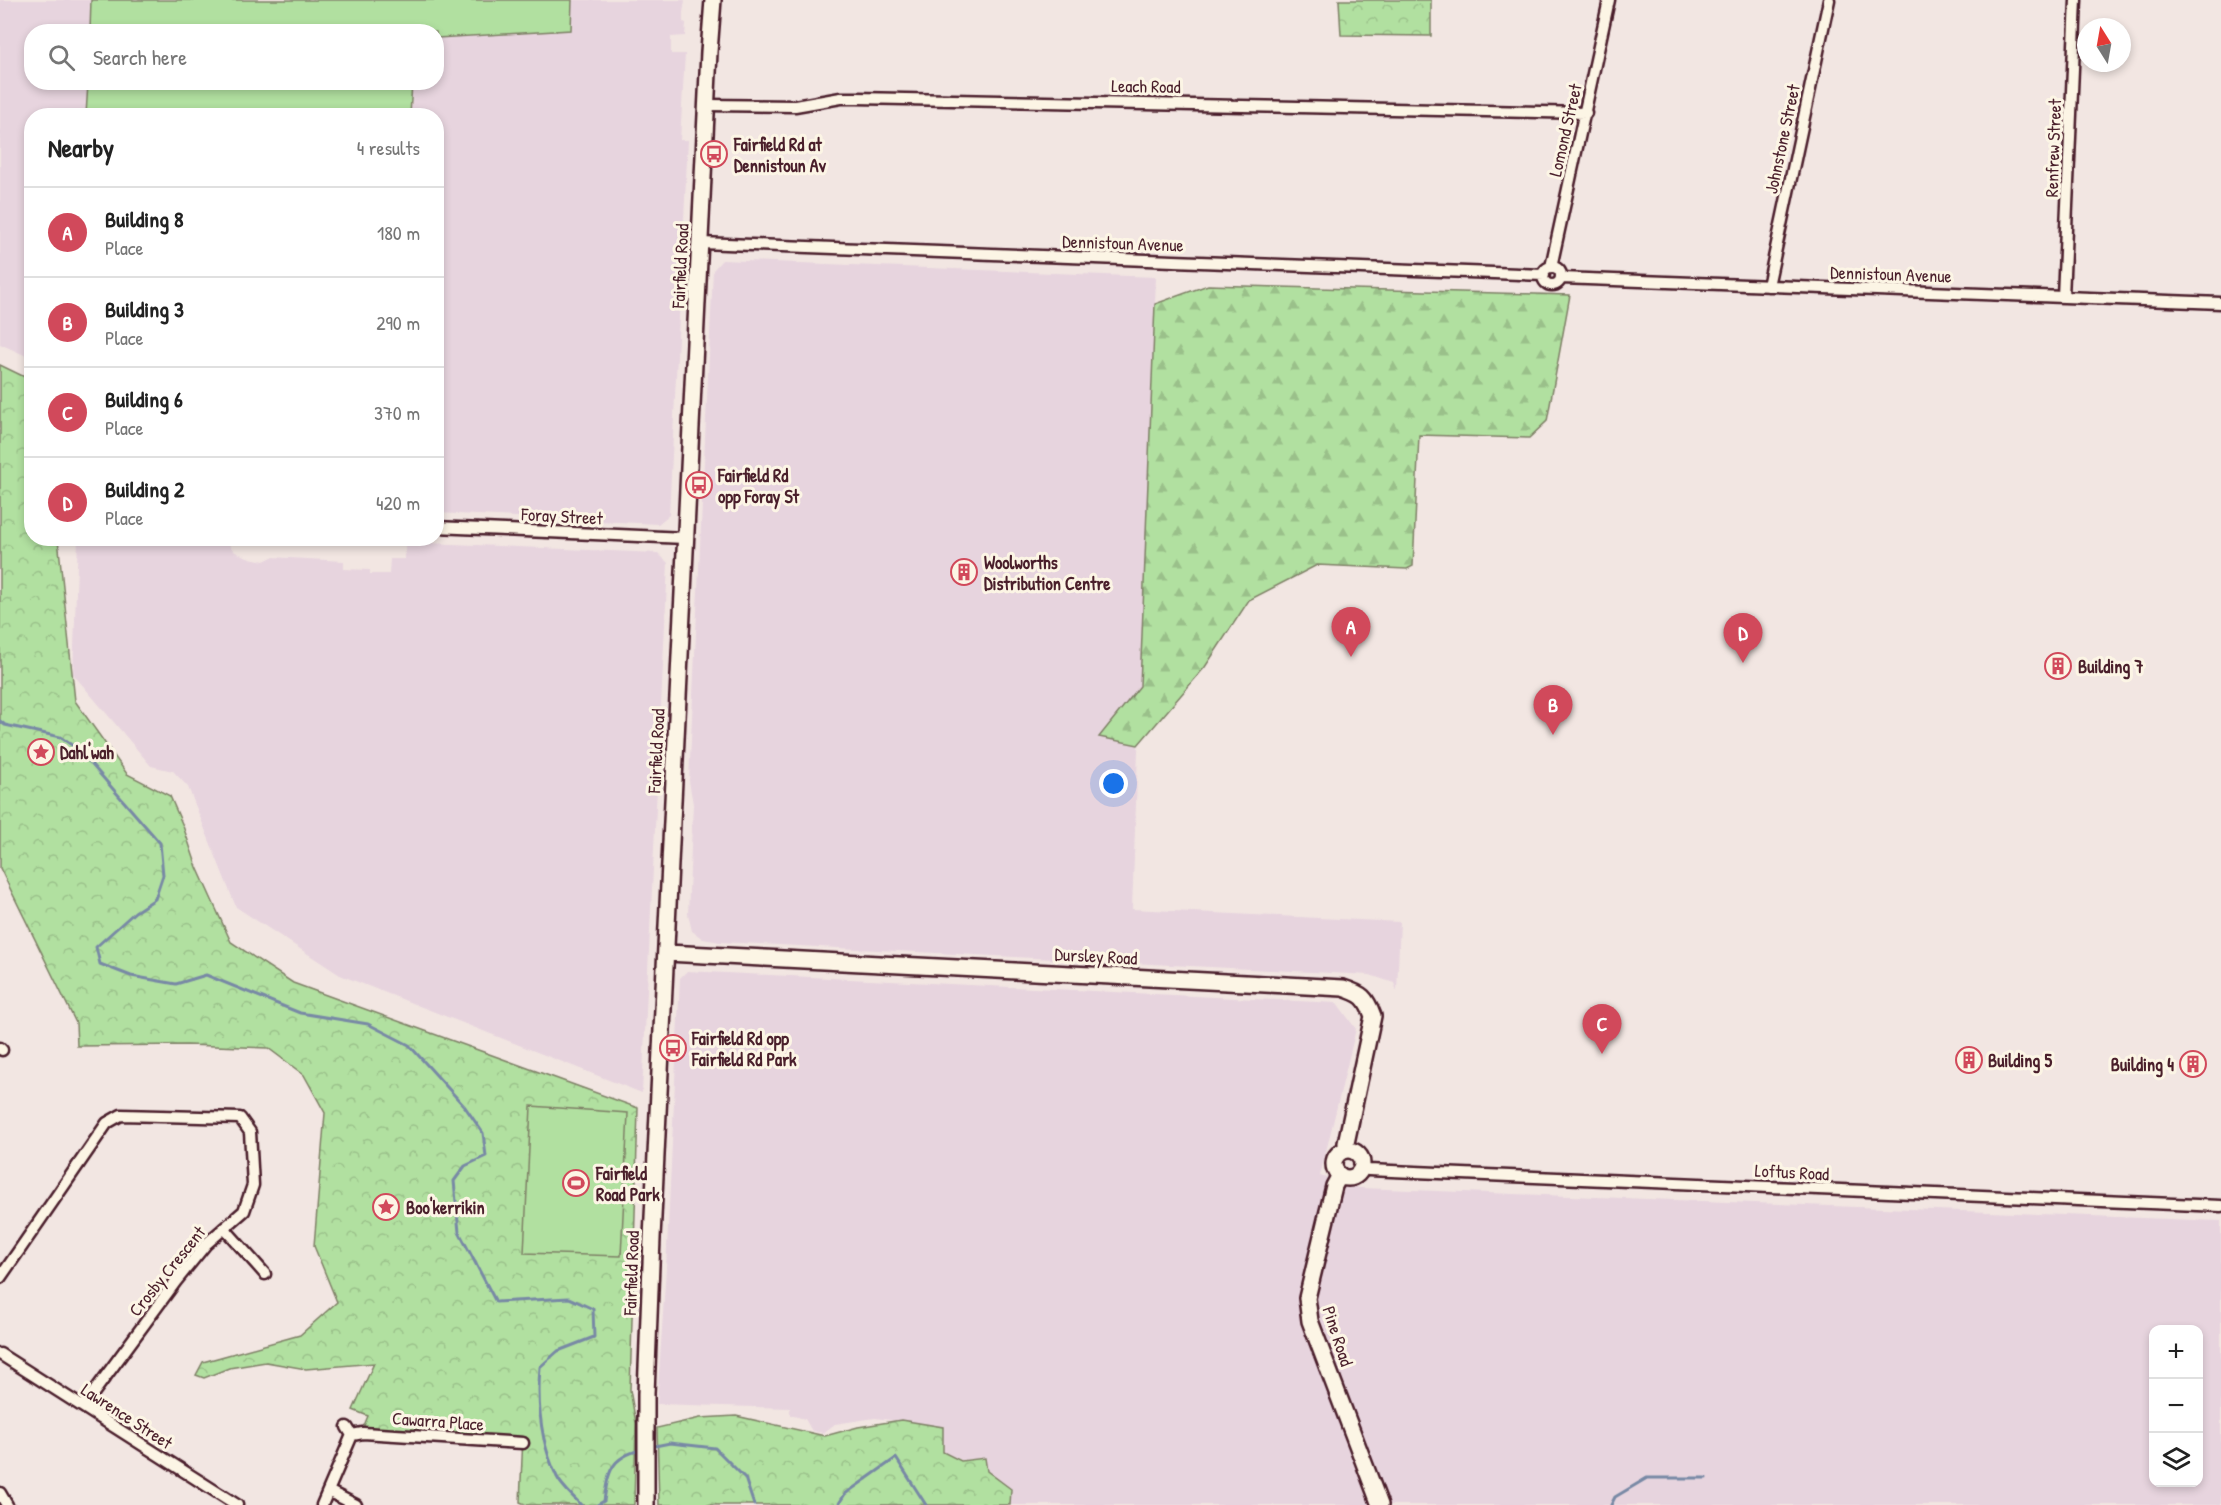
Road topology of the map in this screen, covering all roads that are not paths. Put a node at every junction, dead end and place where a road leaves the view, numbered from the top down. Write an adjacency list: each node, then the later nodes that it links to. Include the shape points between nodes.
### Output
1 (713, 0): 5 (main road, Fairfield Road)
2 (1610, 0): 6 (street, Lomond Street)
3 (1829, 0): 9 (street, Johnstone Street)
4 (2076, 0): 10 (street, Renfrew Street)
5 (706, 105): 6 (street, Leach Road, via 795,106 857,98); 7 (main road, Fairfield Road)
6 (1586, 113): 8 (street, Lomond Street)
7 (700, 243): 8 (street, Dennistoun Avenue); 13 (main road, Fairfield Road)
8 (1547, 271): 9 (street, Dennistoun Avenue, via 1559,270 1561,278)
9 (1768, 286): 10 (street, Dennistoun Avenue)
10 (2063, 297): 11 (street, Dennistoun Avenue)
11 (2221, 303)
12 (444, 527): 13 (street, Foray Street)
13 (685, 538): 14 (main road, Fairfield Road)
14 (667, 953): 15 (main road, Dursley Road, via 1343,988 1363,997 1372,1016); 31 (main road, Fairfield Road, via 651,1238)
15 (1347, 1150): 16 (main road, via 1359,1155); 17 (main road, via 1335,1160)
16 (1362, 1167): 17 (main road, via 1353,1177); 18 (street, Loftus Road)
17 (1340, 1175): 32 (main road, Pine Road, via 1307,1298 1310,1321)
18 (2221, 1206)
19 (224, 1228): 20 (street); 21 (street, Crosby Crescent, via 244,1211 253,1185 250,1132 240,1118 121,1115 107,1123); 23 (street, Crosby Crescent, via 176,1281)
20 (265, 1274)
21 (0, 1278)
22 (0, 1354): 23 (street, Lawrence Street)
23 (83, 1407): 28 (street, Lawrence Street)
24 (523, 1443): 25 (street, Cawarra Place, via 349,1431)
25 (328, 1491): 29 (street); 30 (street)
26 (0, 1493): 27 (street)
27 (7, 1505)
28 (237, 1505)
29 (322, 1505)
30 (356, 1505)
31 (646, 1505)
32 (1380, 1505)

